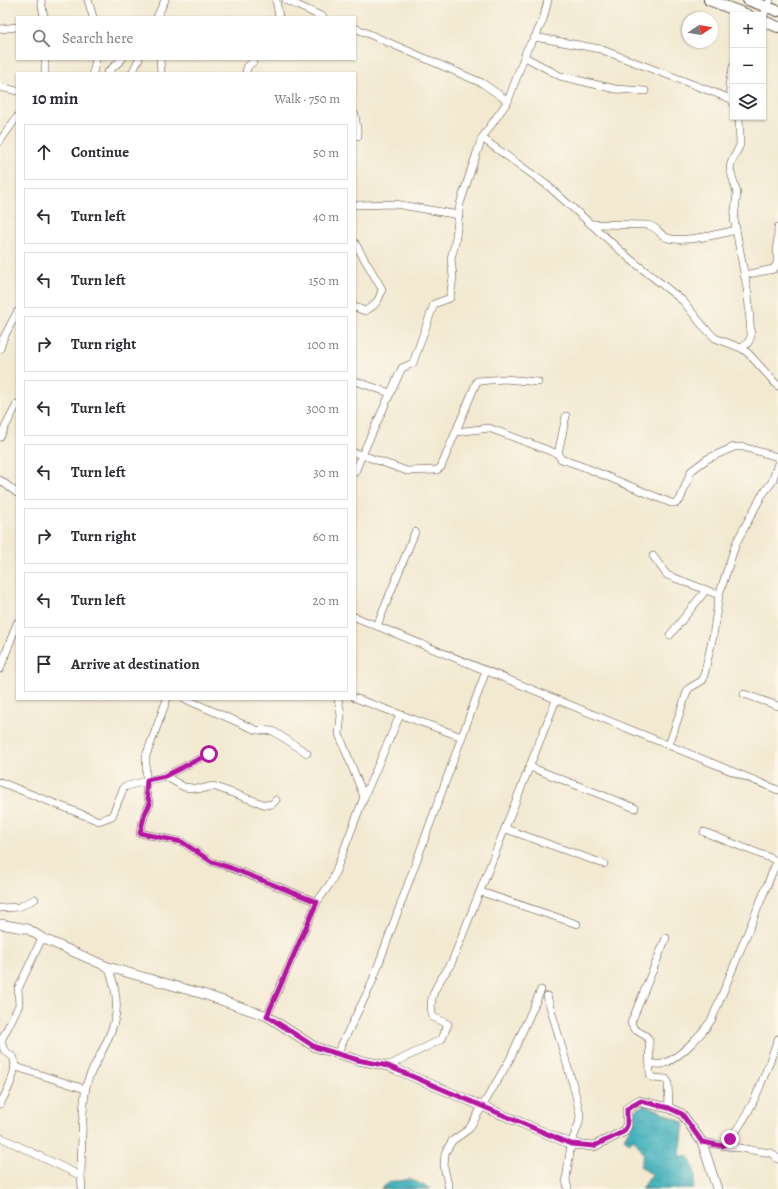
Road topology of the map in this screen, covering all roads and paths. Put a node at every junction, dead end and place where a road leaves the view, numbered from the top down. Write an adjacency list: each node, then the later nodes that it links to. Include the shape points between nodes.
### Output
1 (40, 0): 14 (street)
2 (88, 0): 15 (street)
3 (158, 0): 11 (street)
4 (165, 0): 11 (street)
5 (276, 0): 17 (street)
6 (286, 0): 18 (street)
7 (548, 0): 24 (street)
8 (709, 0): 13 (main road)
9 (748, 0): 10 (main road)
10 (768, 4): 12 (main road)
11 (160, 8): 16 (street)
12 (778, 11)
13 (740, 12)
14 (44, 16)
15 (93, 16)
16 (157, 16)
17 (279, 16)
18 (321, 16)
19 (766, 22): 21 (main road)
20 (16, 27): 23 (street)
21 (778, 27)
22 (356, 28): 44 (street, via 482,83)
23 (0, 29)
24 (535, 38): 25 (street); 43 (street, via 600,49)
25 (524, 57): 42 (street, via 560,76 615,89); 44 (street)
26 (45, 60): 32 (street)
27 (96, 60): 33 (street)
28 (121, 60): 34 (street)
29 (138, 60): 35 (street)
30 (160, 60): 36 (street)
31 (253, 60): 37 (street)
32 (44, 72)
33 (93, 72)
34 (108, 72)
35 (132, 72)
36 (161, 72)
37 (246, 72)
38 (730, 80): 40 (street)
39 (0, 87): 41 (street)
40 (730, 90)
41 (16, 91)
42 (645, 91)
43 (730, 100)
44 (508, 101): 49 (street)
45 (16, 118): 50 (street)
46 (739, 120): 55 (street, via 740,145 730,169 737,193 734,219)
47 (356, 121): 48 (street)
48 (356, 136)
49 (482, 138): 52 (street, via 460,204); 53 (street, via 548,185)
50 (0, 141)
51 (357, 205): 52 (street, via 395,204)
52 (459, 215): 66 (street, via 456,244 451,258 453,277 450,298 434,304 413,363 402,368)
53 (591, 224): 55 (street, via 648,225 656,227 663,236 670,239 710,236); 61 (street, via 683,301 715,338)
54 (778, 227): 57 (street, via 777,263 774,269)
55 (736, 230): 57 (street)
56 (356, 245): 58 (street, via 382,289 378,302 370,309 365,311)
57 (744, 276): 61 (street, via 751,336 748,343)
58 (356, 307)
59 (16, 314): 60 (street)
60 (2, 338): 62 (street)
61 (741, 348): 65 (street)
62 (0, 349)
63 (356, 381): 66 (street)
64 (538, 382): 69 (street, via 506,378 477,381)
65 (778, 386)
66 (390, 393): 71 (street)
67 (16, 406): 70 (street)
68 (566, 416): 72 (street)
69 (456, 432): 71 (street, via 441,467 437,470 407,471); 72 (street, via 489,428)
70 (0, 437)
71 (358, 454): 75 (street)
72 (558, 454): 73 (street, via 561,459 671,504 680,500 691,471 707,459 734,447)
73 (778, 456)
74 (778, 463): 81 (street, via 772,482 762,495 736,543)
75 (356, 466)
76 (0, 480): 77 (street)
77 (16, 492)
78 (415, 532): 83 (street)
79 (653, 556): 80 (street, via 667,575)
80 (706, 590): 81 (street); 85 (street)
81 (719, 595): 97 (street, via 703,680 688,689)
82 (356, 617): 83 (street)
83 (377, 626): 87 (street)
84 (15, 634): 86 (street)
85 (670, 635)
86 (0, 669)
87 (486, 671): 93 (street); 96 (street)
88 (744, 694): 94 (street)
89 (356, 698): 95 (street)
90 (167, 700): 102 (street, via 148,750)
91 (187, 700): 98 (street, via 256,730 273,731)
92 (338, 700): 105 (street, via 341,715 340,734)
93 (556, 700): 97 (street); 100 (street)
94 (778, 706)
95 (400, 715): 96 (street); 105 (street)
96 (462, 737): 126 (street, via 371,985)
97 (669, 745): 104 (street)
98 (307, 753)
99 (209, 754): 101 (street)
100 (530, 767): 107 (street); 108 (street)
101 (165, 776): 102 (street); 106 (street, via 184,787 213,786 266,805)
102 (147, 780): 103 (street, via 124,787 112,816 99,821); 114 (street, via 146,792 150,804 140,833 182,842 212,862)
103 (0, 782)
104 (778, 790)
105 (364, 797): 114 (street, via 332,881)
106 (276, 800)
107 (635, 808)
108 (506, 829): 111 (street); 112 (street)
109 (704, 832): 110 (street)
110 (777, 861): 127 (street, via 712,1020 700,1036 668,1062 661,1065)
111 (604, 864)
112 (481, 892): 117 (street); 128 (street, via 451,964 430,1001 433,1016 448,1024 442,1039)
113 (35, 899): 115 (street, via 19,907)
114 (317, 902): 123 (street)
115 (0, 908)
116 (0, 924): 118 (street, via 28,929)
117 (577, 924)
118 (42, 938): 120 (street); 125 (street, via 18,989 19,1005 1,1041)
119 (666, 938): 127 (street, via 631,1023 634,1029 649,1040)
120 (108, 967): 123 (street, via 203,994); 130 (street, via 117,996 117,1016)
121 (540, 990): 132 (street, via 510,1059)
122 (547, 996): 136 (street, via 580,1115)
123 (267, 1016): 126 (street, via 315,1047)
124 (778, 1039): 137 (street, via 754,1103)
125 (2, 1051): 129 (street, via 14,1058)
126 (337, 1054): 128 (street)
127 (650, 1064): 133 (street, via 650,1074 653,1078 666,1079 668,1082)
128 (388, 1066): 132 (street)
129 (16, 1067): 130 (street); 131 (street)
130 (85, 1089): 139 (street)
131 (0, 1104)
132 (481, 1106): 136 (street); 141 (street, via 469,1128 452,1141 445,1153 444,1167)
133 (669, 1108): 135 (street, via 682,1114); 136 (street, via 638,1101 627,1109 627,1126 623,1132 594,1146)
134 (0, 1137): 139 (street)
135 (702, 1142): 137 (street); 143 (street)
136 (571, 1144): 142 (street, via 566,1180)
137 (723, 1146): 138 (street, via 771,1153)
138 (778, 1158)
139 (81, 1176): 140 (street)
140 (82, 1189)
141 (449, 1189)
142 (568, 1189)
143 (718, 1189)

